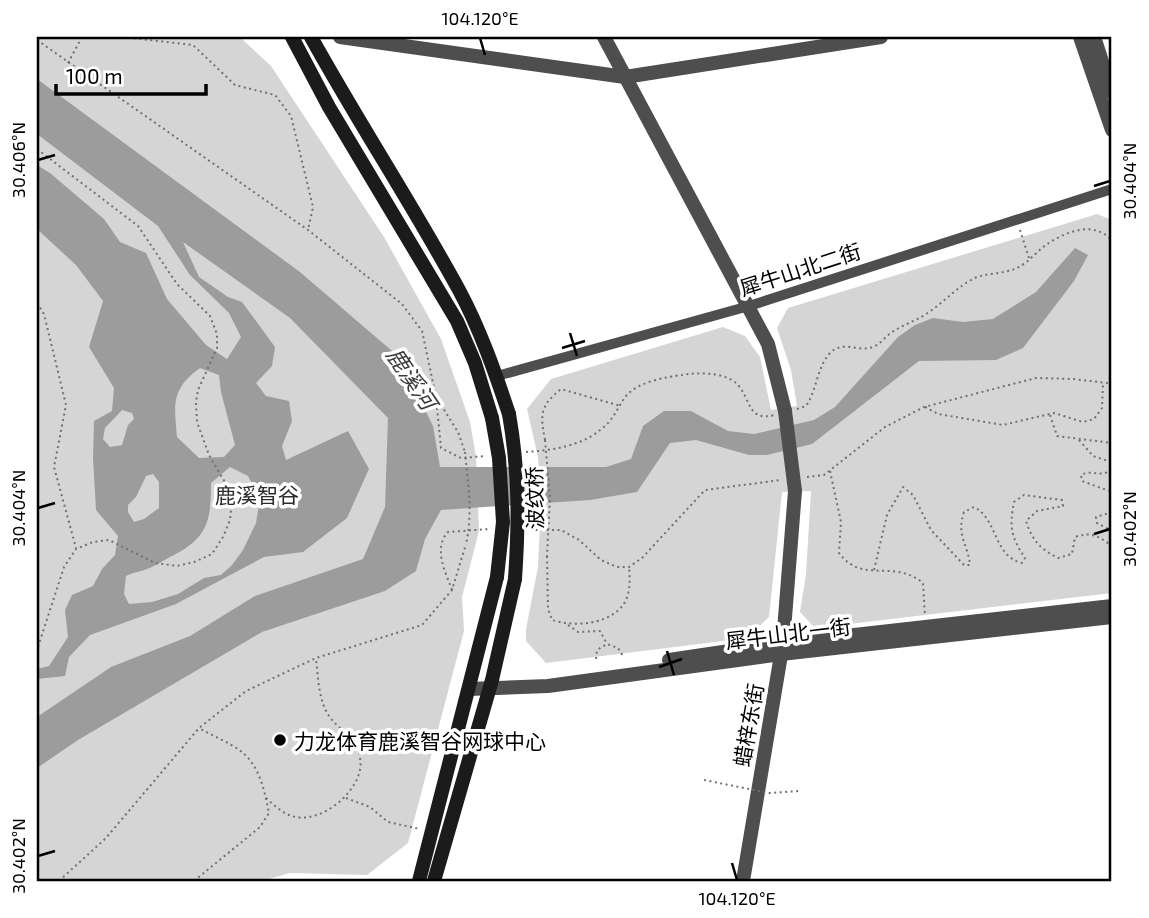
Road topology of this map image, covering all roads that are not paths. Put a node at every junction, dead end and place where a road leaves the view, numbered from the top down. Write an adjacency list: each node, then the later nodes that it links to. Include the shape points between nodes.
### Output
1 (292, 37): 17 (main road, bridge, via 328,107 457,321 492,418 503,522 497,577)
2 (311, 37): 13 (main road, via 460,292)
3 (340, 37): 8 (street)
4 (604, 37): 8 (street, 蜡梓东街)
5 (881, 37): 8 (street)
6 (1080, 37): 10 (street)
7 (1094, 37): 9 (street)
8 (625, 77): 12 (street, 蜡梓东街)
9 (1112, 92)
10 (1112, 130)
11 (1112, 189): 12 (street, 犀牛山北二街)
12 (749, 306): 13 (street, 犀牛山北二街); 16 (street, 蜡梓东街, bridge, via 768,344 785,411 796,484)
13 (497, 376): 18 (main road, bridge, via 517,461 519,510 515,579)
14 (1112, 606): 16 (street, 犀牛山北一街)
15 (1112, 617): 16 (street, 犀牛山北一街)
16 (782, 649): 18 (street, 犀牛山北一街, via 548,686); 21 (street, 蜡梓东街)
17 (471, 683): 18 (street, 犀牛山北一街); 19 (main road)
18 (490, 685): 20 (main road)
19 (419, 881)
20 (434, 881)
21 (743, 881)

